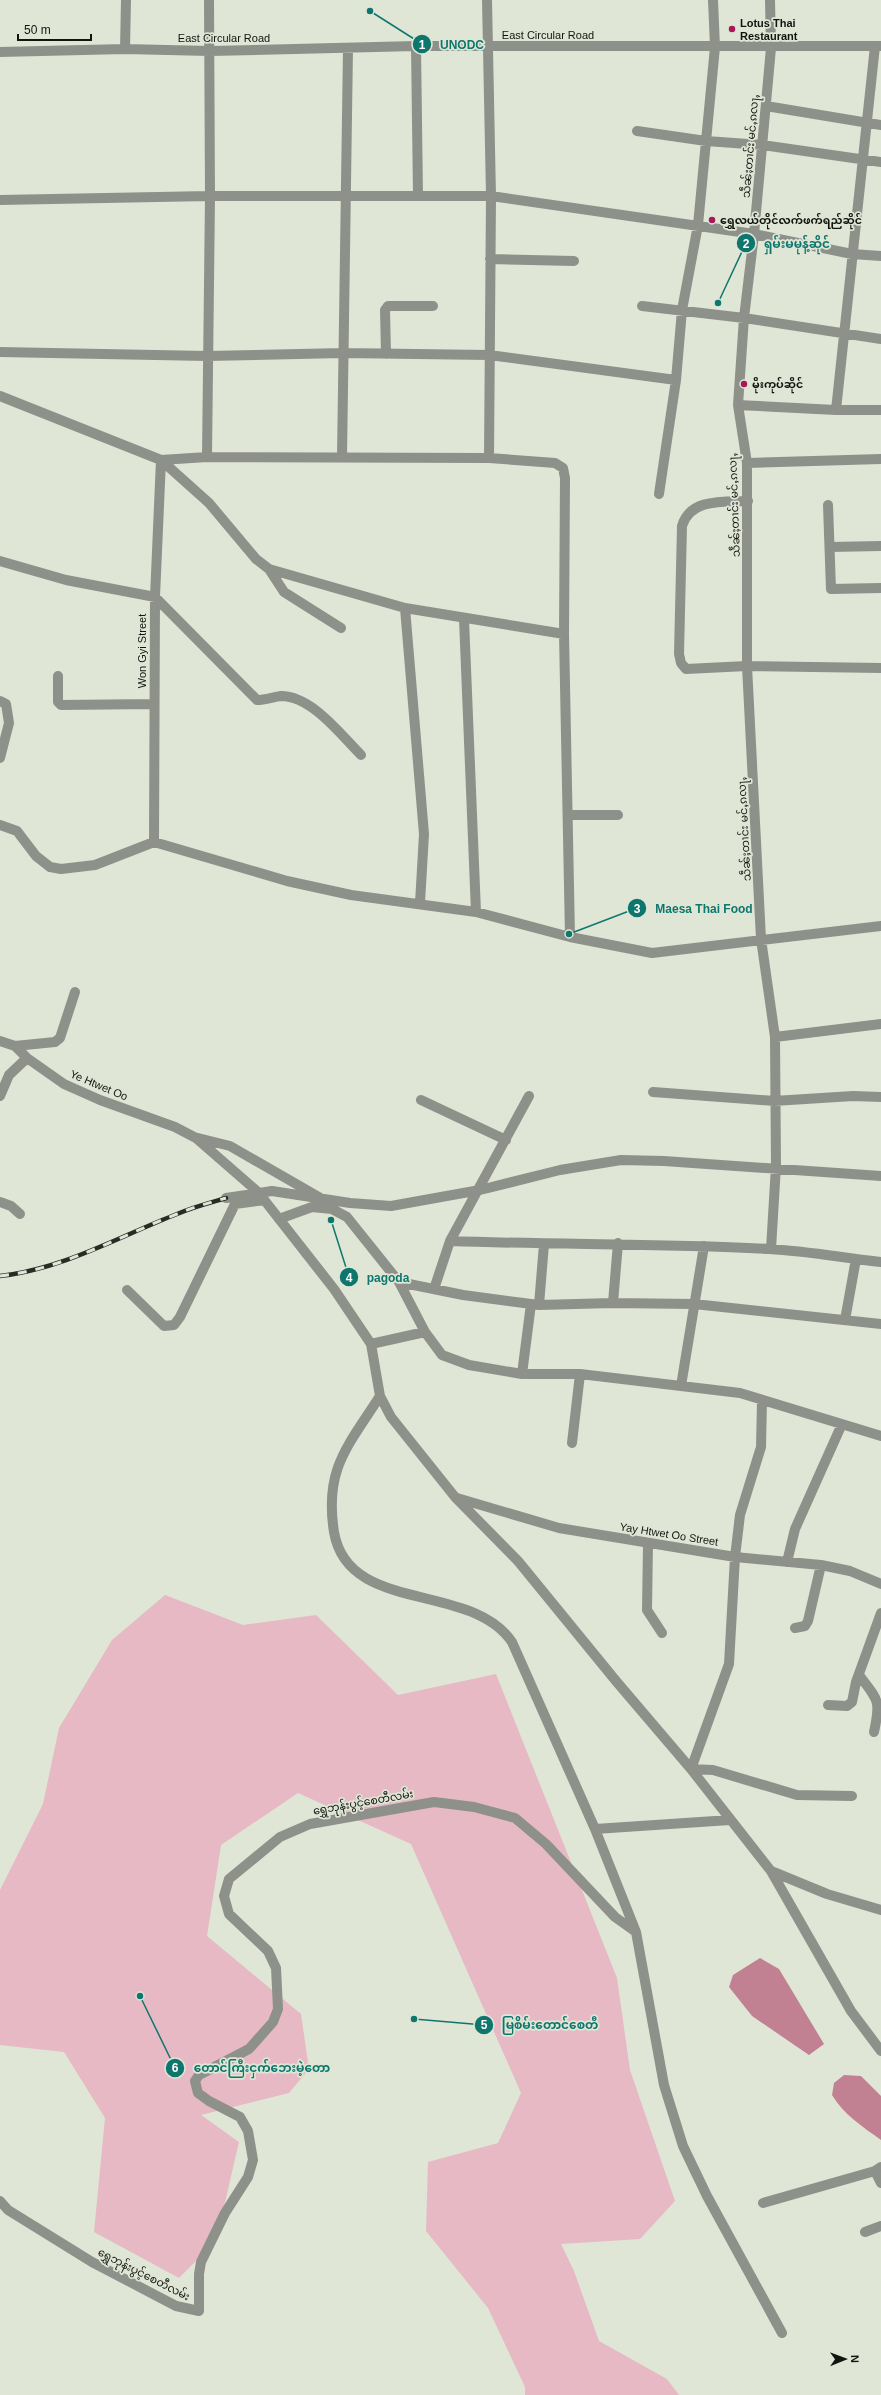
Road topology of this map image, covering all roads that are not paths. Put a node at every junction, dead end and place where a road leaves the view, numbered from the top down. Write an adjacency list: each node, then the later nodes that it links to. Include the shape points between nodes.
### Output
1 (126, 0): 12 (street)
2 (209, 0): 13 (street)
3 (488, 0): 8 (street)
4 (713, 0): 9 (street)
5 (770, 0): 11 (street, သဵၼ်ႈတၢင်း မင်ႇၵလႃႇ)
6 (416, 46): 8 (street, East Circular Road); 10 (street, East Circular Road); 25 (street)
7 (878, 46): 11 (street, East Circular Road); 16 (street)
8 (489, 47): 9 (street, East Circular Road); 26 (street)
9 (716, 47): 11 (street, East Circular Road); 19 (street)
10 (348, 48): 13 (street, East Circular Road); 24 (street)
11 (771, 48): 15 (street, သဵၼ်ႈတၢင်း မင်ႇၵလႃႇ)
12 (125, 49): 13 (street, East Circular Road); 14 (street, East Circular Road)
13 (210, 51): 23 (street)
14 (0, 52)
15 (766, 106): 16 (street); 20 (street, သဵၼ်ႈတၢင်း မင်ႇၵလႃႇ)
16 (868, 123): 17 (street); 21 (street)
17 (881, 125)
18 (637, 131): 19 (street)
19 (706, 141): 20 (street); 28 (street)
20 (762, 145): 21 (street); 29 (street, သဵၼ်ႈတၢင်း မင်ႇၵလႃႇ)
21 (864, 160): 22 (street); 30 (street)
22 (881, 162)
23 (210, 196): 24 (street); 27 (street); 44 (street)
24 (347, 196): 25 (street); 41 (street)
25 (418, 196): 26 (street)
26 (491, 196): 28 (street); 32 (street)
27 (0, 200)
28 (698, 225): 29 (street); 36 (street)
29 (754, 234): 30 (street); 37 (street, သဵၼ်ႈတၢင်း မင်ႇၵလႃႇ)
30 (852, 254): 31 (street); 38 (street)
31 (881, 256)
32 (490, 259): 33 (street); 43 (street)
33 (574, 260)
34 (433, 306): 42 (street, via 388,306 385,310)
35 (642, 306): 36 (street)
36 (682, 310): 37 (street); 45 (street)
37 (744, 318): 38 (street); 47 (street, သဵၼ်ႈတၢင်း မင်ႇၵလႃႇ)
38 (844, 334): 39 (street); 48 (street)
39 (881, 339)
40 (0, 352): 44 (street)
41 (343, 353): 42 (street); 44 (street); 50 (street)
42 (386, 354): 43 (street)
43 (489, 355): 45 (street); 52 (street)
44 (207, 356): 51 (street)
45 (676, 380): 56 (street)
46 (0, 396): 54 (street)
47 (738, 404): 48 (street); 55 (street, သဵၼ်ႈတၢင်း မင်ႇၵလႃႇ)
48 (836, 410): 49 (street)
49 (881, 410)
50 (342, 456): 51 (street); 52 (street)
51 (207, 457): 54 (street)
52 (489, 458): 68 (street, via 555,463 563,468)
53 (881, 459): 55 (street)
54 (161, 460): 62 (street, via 209,503 256,559); 64 (street, Won Gyi Street)
55 (748, 463): 57 (street, သဵၼ်ႈတၢင်း မင်ႇၵလႃႇ)
56 (659, 494)
57 (748, 501): 69 (street, သဵၼ်ႈတၢင်း မင်ႇၵလႃႇ); 69 (street, via 708,503 696,507 685,516 682,526 679,654 686,669)
58 (828, 505): 60 (street)
59 (881, 546): 60 (street)
60 (830, 547): 63 (street, via 831,589)
61 (0, 561): 64 (street, via 66,580)
62 (269, 569): 65 (street); 67 (street, via 284,592)
63 (881, 588)
64 (154, 597): 73 (street, Won Gyi Street); 74 (street, via 257,700 281,696 301,699)
65 (404, 608): 66 (street); 80 (street, via 424,834)
66 (464, 619): 68 (street); 81 (street)
67 (341, 628)
68 (564, 634): 76 (street)
69 (747, 666): 70 (street); 84 (street, သဵၼ်ႈတၢင်း မင်ႇၵလႃႇ)
70 (881, 668)
71 (58, 676): 73 (street, via 58,702 61,705)
72 (0, 701): 75 (street, via 6,704 9,723)
73 (154, 704): 79 (street, Won Gyi Street)
74 (361, 755)
75 (0, 758)
76 (568, 815): 77 (street); 83 (street)
77 (618, 815)
78 (0, 825): 79 (street, via 17,831 43,864 61,869 95,865)
79 (154, 842): 80 (street, via 287,881 351,895)
80 (420, 903): 81 (street)
81 (476, 912): 83 (street)
82 (881, 926): 84 (street)
83 (570, 937): 84 (street, via 652,953)
84 (761, 939): 87 (street, သဵၼ်ႈတၢင်း မင်ႇၵလႃႇ)
85 (75, 992): 89 (street, via 60,1038 55,1042)
86 (881, 1024): 87 (street)
87 (775, 1037): 96 (street, သဵၼ်ႈတၢင်း မင်ႇၵလႃႇ)
88 (0, 1041): 89 (street, Ye Htwet Oo)
89 (15, 1046): 90 (street, Ye Htwet Oo)
90 (27, 1058): 92 (street, via 9,1075); 97 (street, Ye Htwet Oo, via 64,1084 175,1127)
91 (653, 1092): 96 (street)
92 (0, 1096)
93 (529, 1096): 98 (street)
94 (881, 1097): 96 (street, via 853,1096)
95 (421, 1100): 98 (street)
96 (774, 1101): 99 (street, သဵၼ်ႈတၢင်း မင်ႇၵလႃႇ)
97 (196, 1138): 102 (street); 104 (street, via 230,1146)
98 (506, 1140): 101 (street)
99 (776, 1170): 100 (street); 101 (street, via 621,1160 560,1170); 113 (street, သဵၼ်ႈတၢင်း မင်ႇၵလႃႇ)
100 (881, 1176)
101 (480, 1190): 104 (street, via 391,1206); 109 (street)
102 (261, 1196): 103 (street); 104 (street, via 286,1193); 108 (street); 118 (street, via 235,1204 180,1317 174,1324 164,1326)
103 (226, 1198)
104 (324, 1200): 106 (street)
105 (0, 1202): 107 (street, via 11,1206)
106 (332, 1209): 108 (street, via 312,1207); 116 (street, via 347,1217)
107 (20, 1214)
108 (279, 1219): 125 (street, via 334,1289)
109 (450, 1241): 111 (street); 117 (street)
110 (618, 1243): 111 (street); 112 (street); 119 (street)
111 (544, 1244): 120 (street)
112 (704, 1246): 113 (street); 121 (street)
113 (771, 1249): 114 (street)
114 (856, 1259): 115 (street); 122 (street)
115 (881, 1262)
116 (399, 1282): 117 (street); 124 (street)
117 (434, 1289): 120 (street)
118 (127, 1290)
119 (613, 1303): 120 (street); 121 (street)
120 (535, 1304): 126 (street)
121 (694, 1304): 122 (street); 128 (street)
122 (845, 1320): 123 (street)
123 (881, 1324)
124 (425, 1332): 125 (street); 126 (street, via 442,1355 469,1365)
125 (371, 1344): 129 (street)
126 (522, 1374): 127 (street)
127 (580, 1374): 128 (street); 133 (street)
128 (681, 1386): 130 (street, via 740,1393)
129 (380, 1396): 134 (street, via 391,1417); 149 (street, via 345,1451 331,1491 335,1538 343,1558 383,1588 462,1606 504,1630 512,1642)
130 (762, 1401): 131 (street); 136 (street, via 761,1447 740,1515)
131 (842, 1424): 132 (street); 137 (street, via 795,1529)
132 (881, 1436)
133 (572, 1443)
134 (455, 1497): 135 (street, Yay Htwet Oo Street, via 559,1528); 146 (street, via 518,1561)
135 (648, 1542): 136 (street, Yay Htwet Oo Street); 142 (street, via 647,1610)
136 (735, 1557): 137 (street, Yay Htwet Oo Street); 146 (street, via 729,1664)
137 (787, 1562): 138 (street, Yay Htwet Oo Street)
138 (821, 1566): 139 (street, Yay Htwet Oo Street, via 850,1571); 141 (street, via 808,1621 805,1626)
139 (881, 1584)
140 (881, 1613): 143 (street)
141 (795, 1628)
142 (662, 1633)
143 (859, 1675): 144 (street, via 852,1702 847,1706); 145 (street, via 880,1703 880,1716)
144 (828, 1705)
145 (874, 1732)
146 (691, 1768): 147 (street, via 713,1770 797,1795); 148 (street)
147 (852, 1796)
148 (730, 1820): 149 (street); 150 (street)
149 (595, 1829): 152 (street)
150 (771, 1871): 151 (street, via 827,1894); 153 (street, via 851,2011)
151 (881, 1910)
152 (636, 1932): 156 (street, ရွှေဘုန်းပွင့်စေတီလမ်း, via 615,1916 546,1844 515,1818 474,1807 434,1802 310,1824 280,1837 229,1879 224,1896 229,1914 268,1951 276,1968 278,2009 273,2022 249,2049 199,2075 195,2081 198,2093 209,2102 240,2117 248,2131 253,2160 248,2178 225,2213 202,2262 199,2274 199,2311 176,2306 92,2262 8,2210); 160 (street, via 664,2085 683,2146 707,2196)
153 (881, 2051)
154 (878, 2169): 155 (street); 157 (street)
155 (881, 2183)
156 (0, 2201)
157 (763, 2202)
158 (881, 2226): 159 (street)
159 (865, 2232)
160 (782, 2333)

